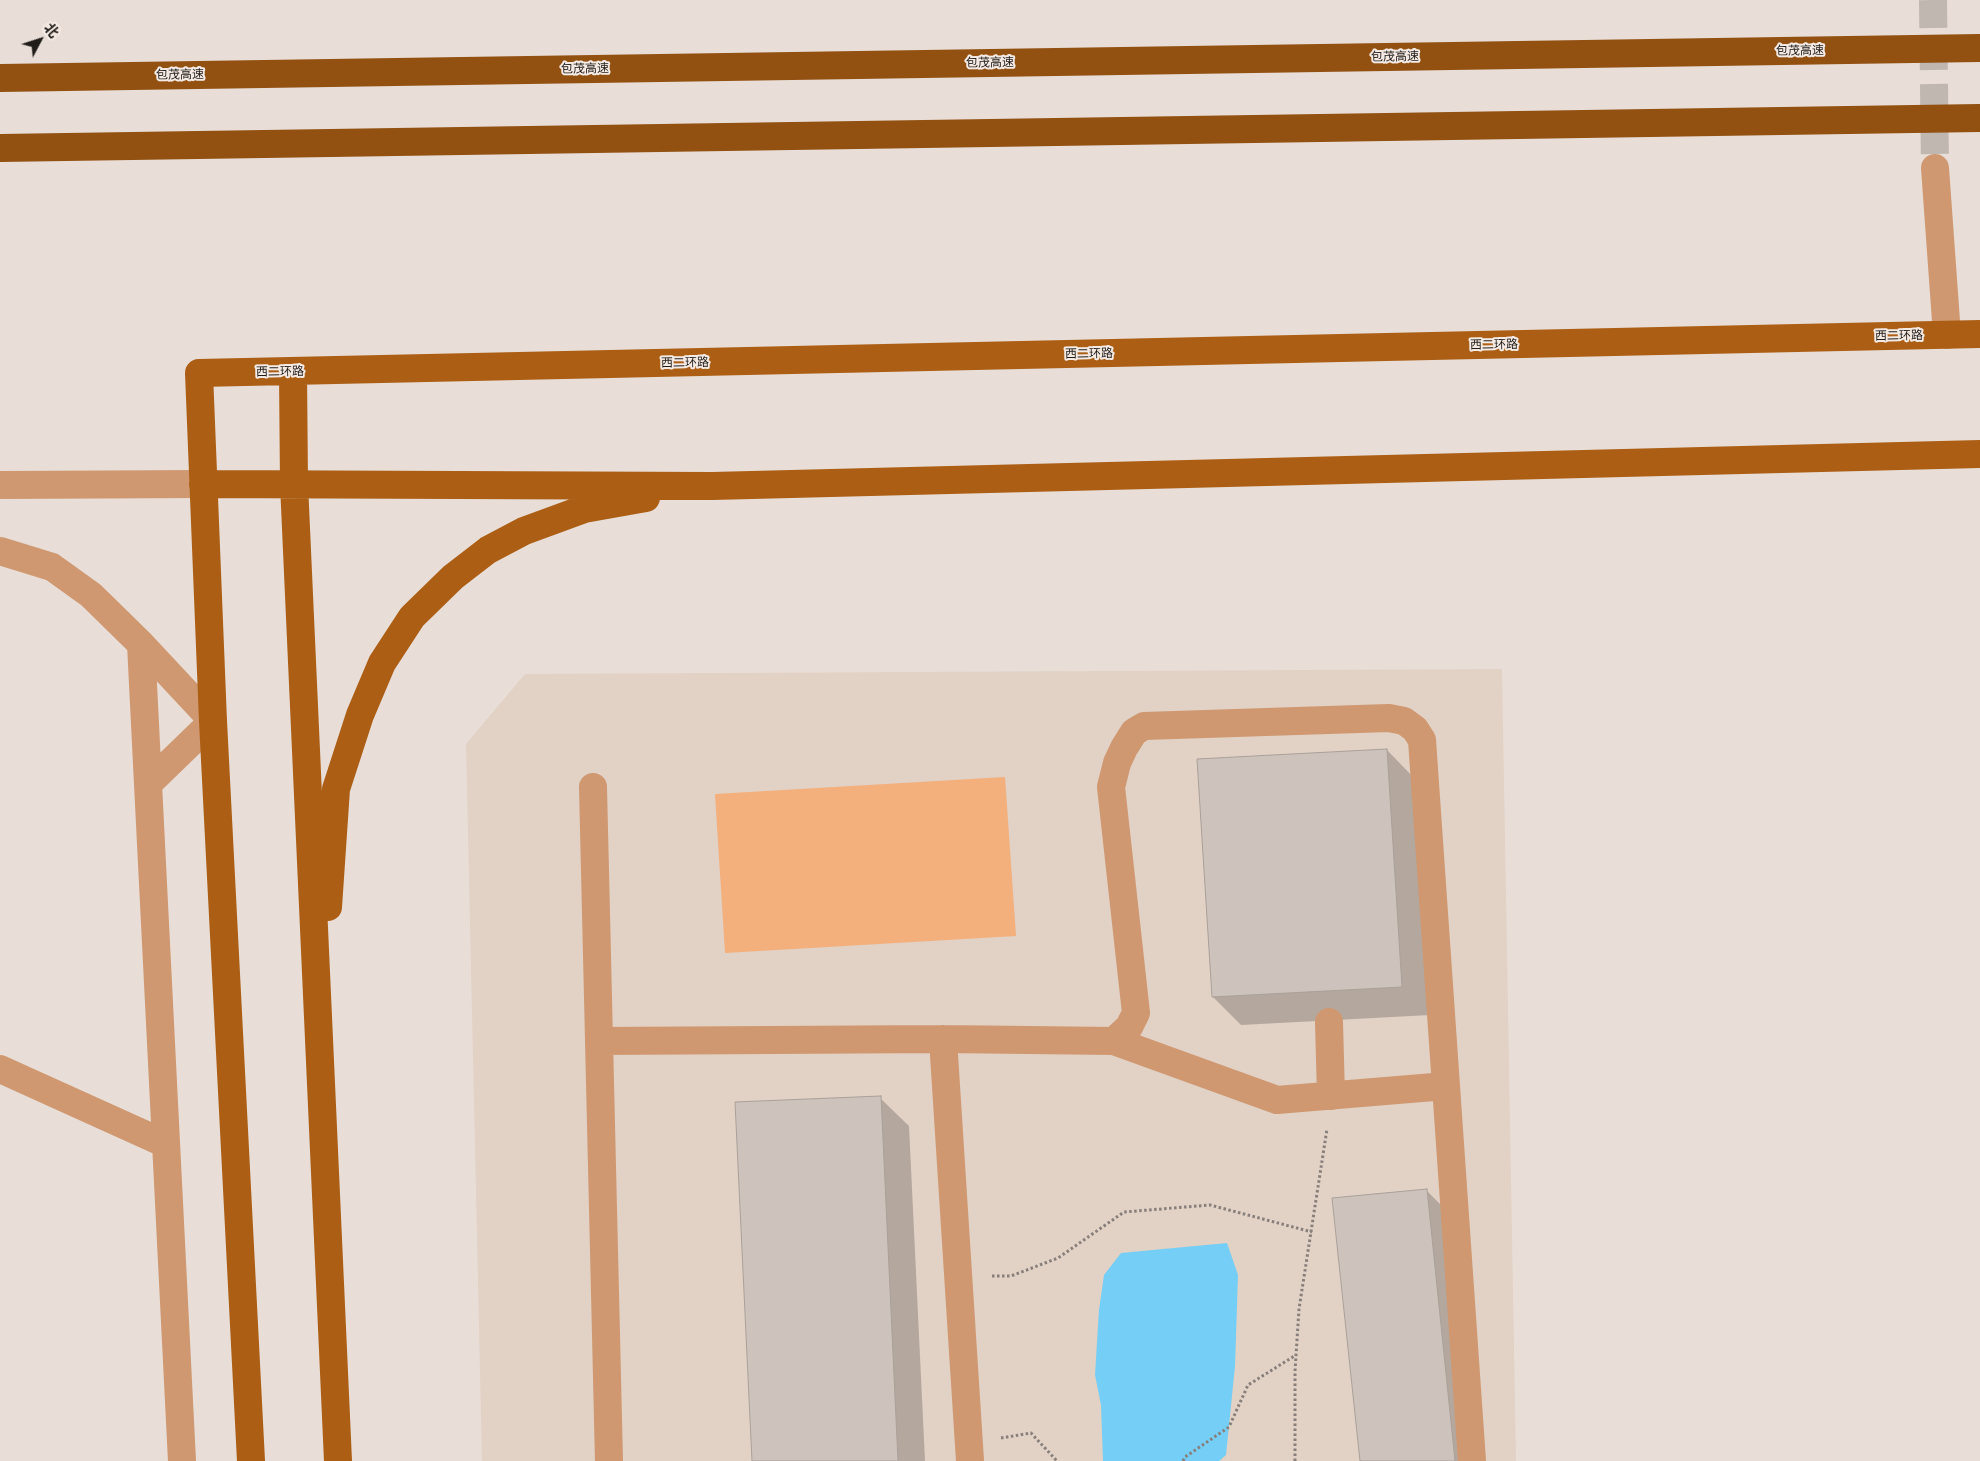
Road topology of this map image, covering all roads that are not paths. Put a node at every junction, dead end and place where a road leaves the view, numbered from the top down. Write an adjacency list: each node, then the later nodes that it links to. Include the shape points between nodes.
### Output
1 (1980, 48): 2 (highway, 包茂高速)
2 (0, 78)
3 (1980, 118): 4 (highway)
4 (0, 148)
5 (1935, 168): 7 (street)
6 (1980, 334): 7 (main road, 西二环路)
7 (1947, 335): 8 (main road, 西二环路)
8 (293, 372): 10 (main road, 西二环路, via 199,373); 11 (main road)
9 (1980, 454): 13 (main road)
10 (203, 484): 11 (main road); 12 (street); 16 (main road)
11 (294, 484): 13 (main road); 20 (main road)
12 (0, 485)
13 (712, 486): 20 (main road, via 584,509 524,531 488,550 412,617 382,664 360,715 336,789)
14 (0, 551): 15 (street, via 52,568 92,595)
15 (141, 644): 16 (street); 17 (street)
16 (213, 721): 17 (street); 30 (main road)
17 (148, 784): 27 (street)
18 (593, 787): 22 (street)
19 (1329, 1022): 26 (street)
20 (318, 1038): 31 (main road)
21 (943, 1039): 22 (street); 23 (street); 28 (street)
22 (599, 1041): 32 (street)
23 (1114, 1041): 25 (street, via 1129,1027 1136,1012 1111,787 1120,755 1134,732 1144,726 1395,718 1412,726 1422,740); 26 (street, via 1277,1100)
24 (0, 1069): 27 (street)
25 (1446, 1086): 26 (street); 33 (street)
26 (1331, 1096)
27 (166, 1144): 29 (street)
28 (969, 1452)
29 (182, 1461)
30 (251, 1461)
31 (338, 1461)
32 (609, 1461)
33 (1472, 1461)

